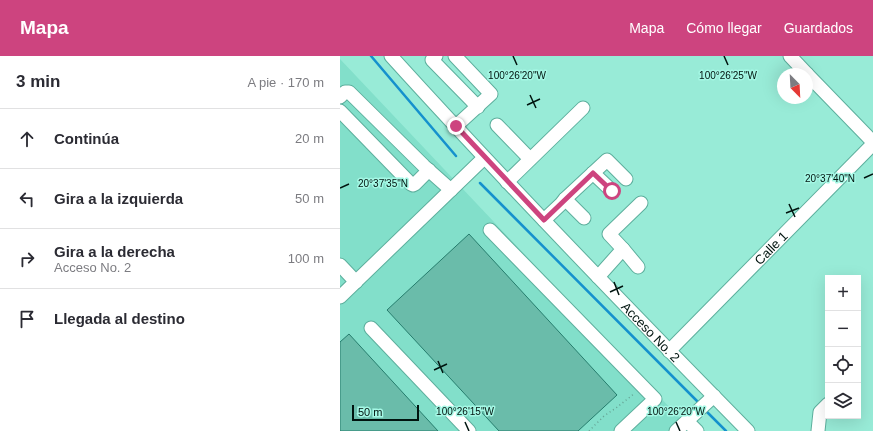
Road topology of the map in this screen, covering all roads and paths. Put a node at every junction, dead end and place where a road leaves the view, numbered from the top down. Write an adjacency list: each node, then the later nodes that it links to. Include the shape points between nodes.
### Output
1 (391, 56): 12 (street, Acceso No. 2)
2 (436, 56): 8 (street, via 432,60)
3 (455, 56): 8 (street, via 491,94)
4 (790, 56): 5 (street)
5 (801, 68)
6 (813, 80): 13 (street)
7 (340, 97): 16 (street, via 349,92)
8 (478, 107): 12 (street)
9 (583, 108): 15 (street)
10 (340, 112): 16 (street, via 411,184 415,184)
11 (497, 125): 15 (street)
12 (456, 126): 14 (street, Acceso No. 2)
13 (873, 143): 34 (street, Calle 1)
14 (484, 158): 19 (street, Acceso No. 2); 20 (street)
15 (530, 159): 19 (street)
16 (429, 170): 20 (street)
17 (593, 173): 18 (street, via 607,160); 21 (street); 22 (street)
18 (626, 179)
19 (507, 182): 25 (street, Acceso No. 2)
20 (452, 190): 31 (street)
21 (612, 191)
22 (565, 199): 24 (street); 25 (street)
23 (641, 203): 27 (street, via 609,234)
24 (584, 218)
25 (544, 220): 30 (street, Acceso No. 2)
26 (490, 230): 41 (street, via 655,399)
27 (623, 250): 29 (street); 30 (street)
28 (340, 265): 31 (street)
29 (638, 267)
30 (598, 277): 34 (street, Acceso No. 2)
31 (356, 282): 32 (street)
32 (340, 297)
33 (371, 328): 39 (street)
34 (670, 351): 36 (street, Acceso No. 2)
35 (635, 393): 40 (path, via 604,416)
36 (714, 396): 38 (street); 44 (street, Acceso No. 2)
37 (825, 407): 45 (street, via 820,412)
38 (687, 421): 42 (street); 43 (street)
39 (469, 431)
40 (589, 431)
41 (621, 431)
42 (676, 431)
43 (697, 431)
44 (748, 431)
45 (818, 431)

